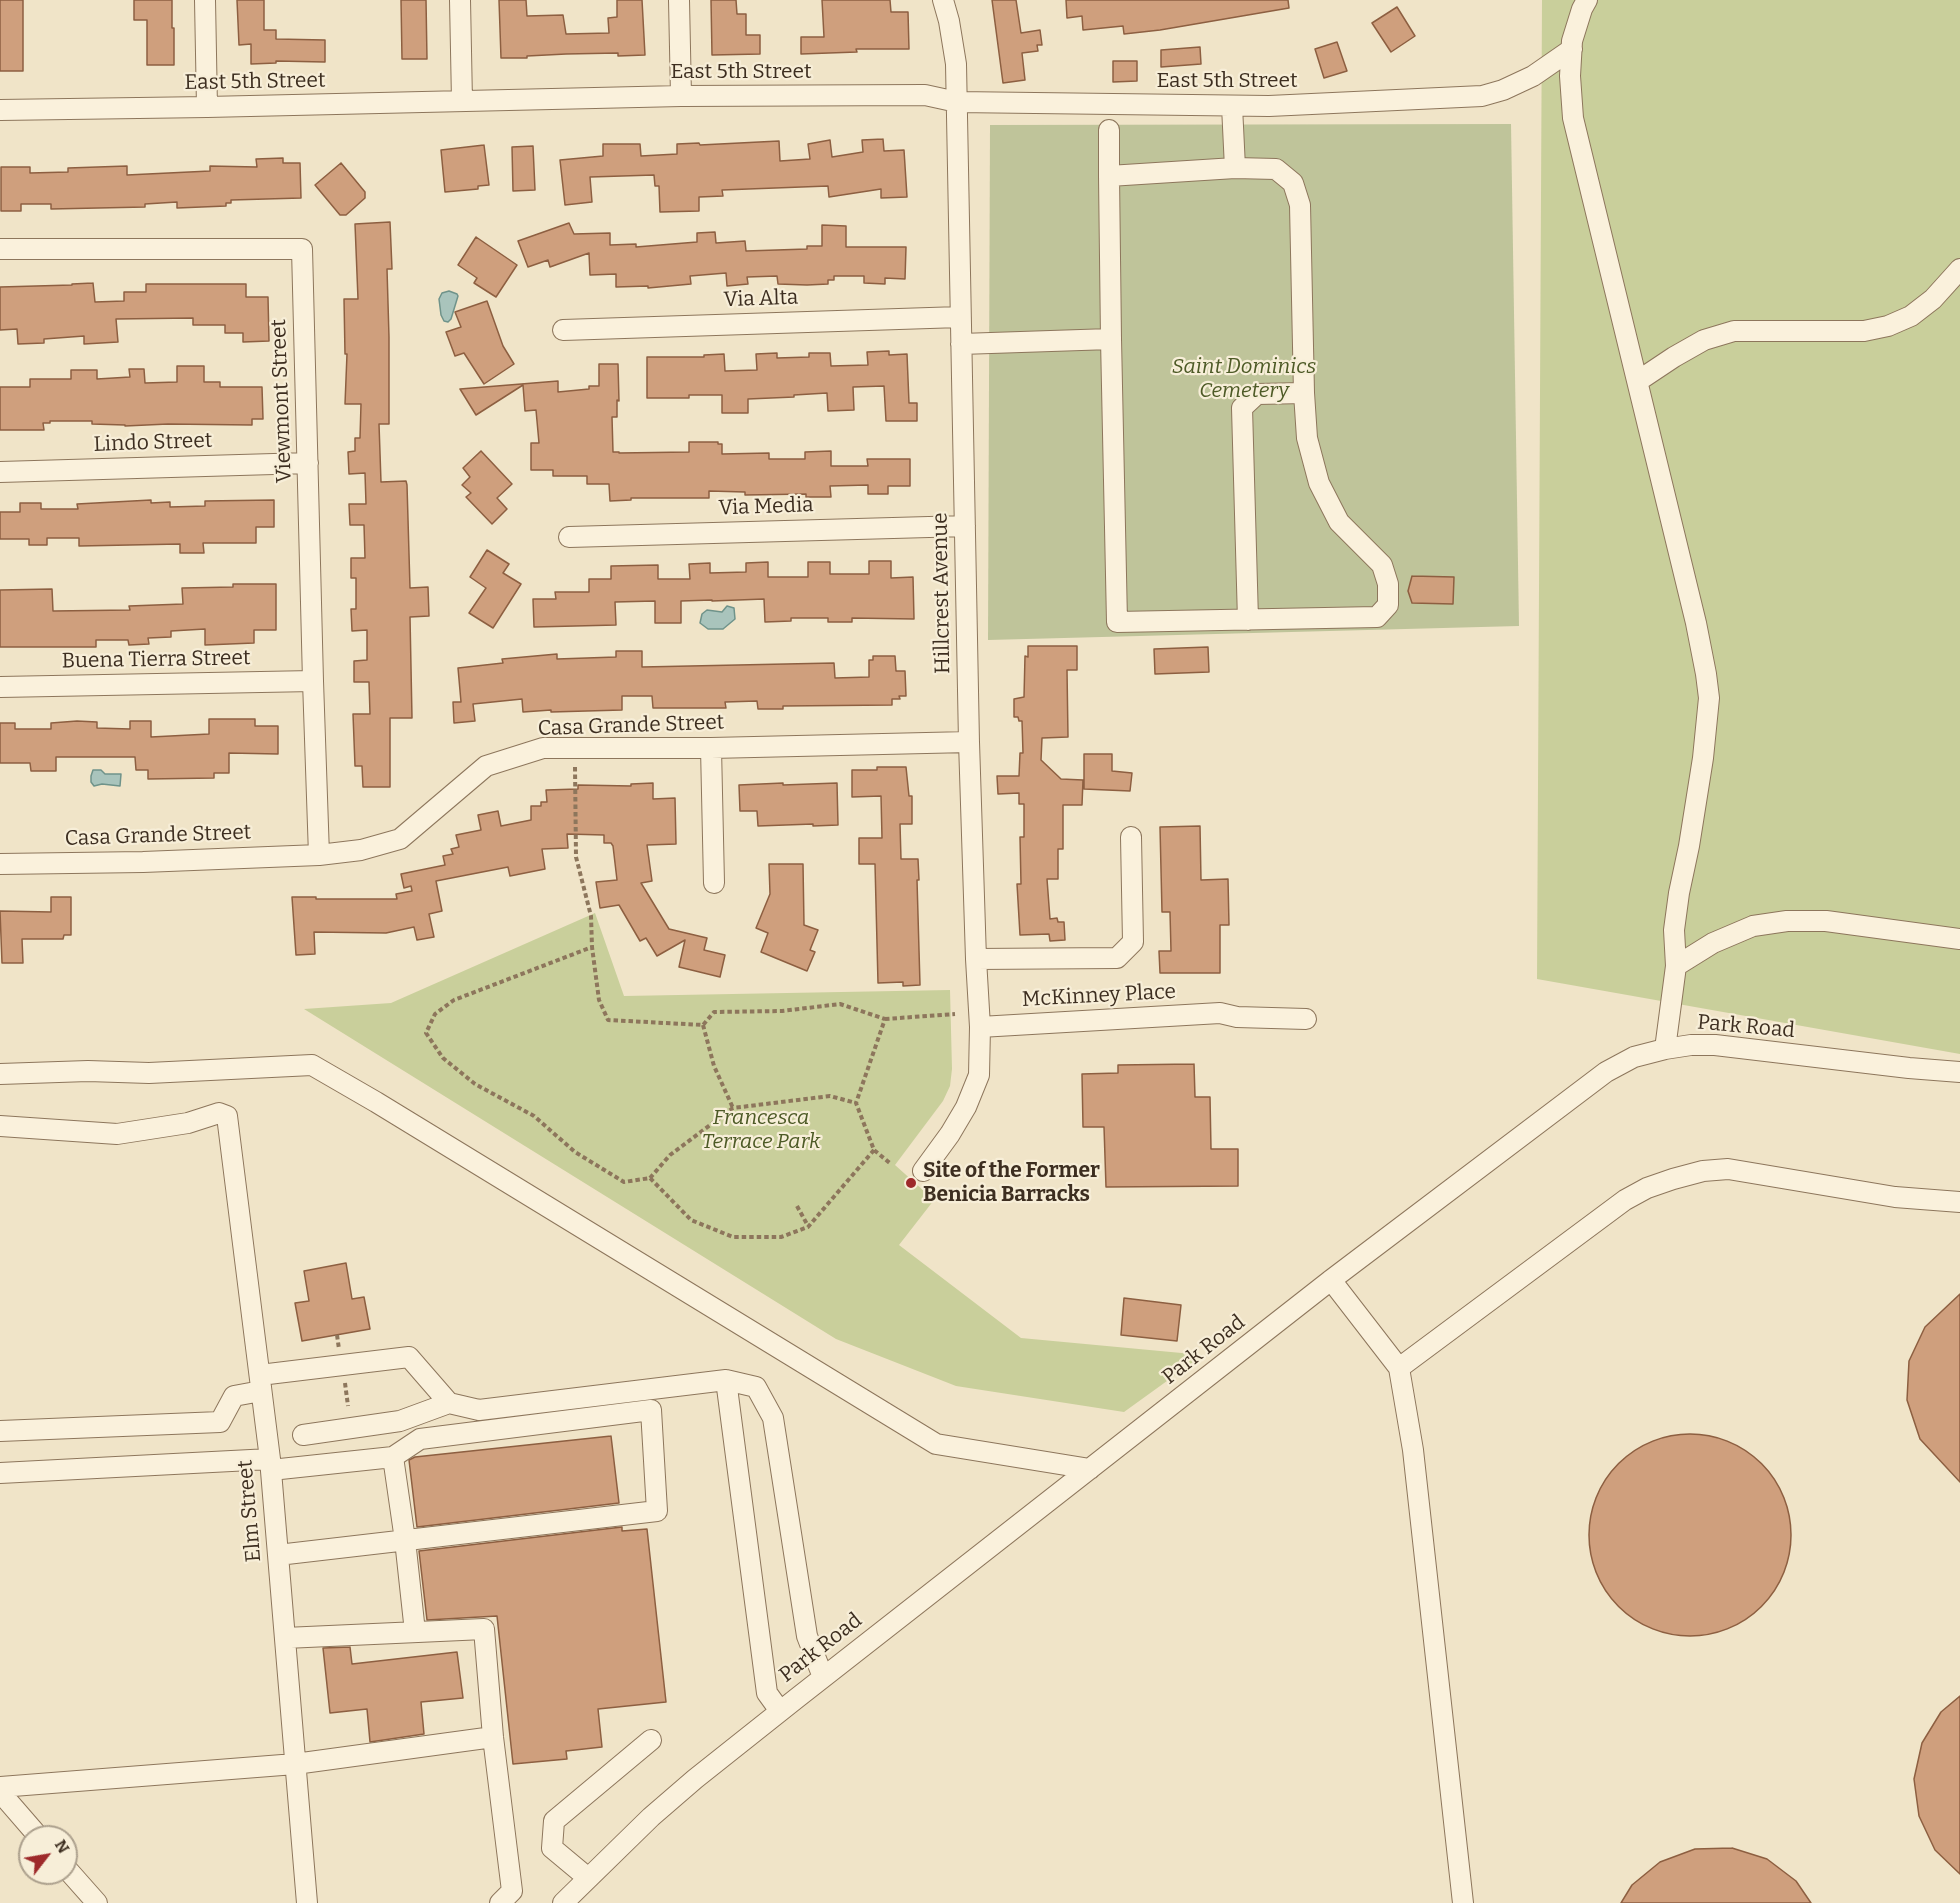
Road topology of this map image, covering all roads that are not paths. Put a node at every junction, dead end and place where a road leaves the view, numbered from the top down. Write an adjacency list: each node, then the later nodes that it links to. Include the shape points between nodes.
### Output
1 (205, 0): 11 (street)
2 (460, 0): 8 (street)
3 (679, 0): 7 (street)
4 (943, 0): 9 (street, Hillcrest Avenue, via 956,64)
5 (1587, 0): 6 (street)
6 (1572, 49): 10 (street, East 5th Street, via 1533,76 1482,96); 22 (street, via 1573,118)
7 (681, 96): 8 (street, East 5th Street); 9 (street, East 5th Street, via 925,95)
8 (462, 101): 11 (street, East 5th Street)
9 (957, 102): 10 (street, East 5th Street); 18 (street, Hillcrest Avenue)
10 (1232, 106): 14 (street)
11 (207, 107): 12 (street, East 5th Street)
12 (0, 110)
13 (1109, 130): 15 (street)
14 (1235, 168): 15 (street); 23 (street, via 1276,169 1293,183 1300,205)
15 (1109, 176): 20 (street)
16 (0, 249): 24 (street, Viewmont Street, via 302,249)
17 (1960, 269): 22 (street, via 1933,299 1911,316 1888,326 1864,331 1734,331 1704,340)
18 (960, 317): 19 (street, Via Alta); 21 (street, Hillcrest Avenue)
19 (563, 330)
20 (1111, 339): 21 (street); 28 (street, via 1117,622)
21 (961, 344): 26 (street, Hillcrest Avenue)
22 (1638, 381): 39 (street, via 1696,624 1709,698 1703,758 1674,930)
23 (1304, 393): 28 (street, via 1257,394 1242,408); 28 (street, via 1307,438 1319,483 1339,522 1382,565 1388,584 1388,605 1377,617)
24 (308, 463): 25 (street, Lindo Street); 29 (street, Viewmont Street)
25 (0, 472)
26 (965, 526): 27 (street, Via Media); 31 (street, Hillcrest Avenue)
27 (569, 537)
28 (1248, 620)
29 (313, 681): 30 (street, Buena Tierra Street); 34 (street, Viewmont Street)
30 (0, 687)
31 (969, 742): 32 (street, Casa Grande Street); 38 (street, Hillcrest Avenue)
32 (711, 748): 34 (street, Casa Grande Street, via 543,748 486,766 400,839 361,850); 36 (street)
33 (1131, 837): 38 (street, via 1133,942 1117,958)
34 (319, 855): 35 (street, Casa Grande Street)
35 (0, 864)
36 (714, 883)
37 (1960, 939): 39 (street, via 1826,921 1787,921 1752,926 1713,943)
38 (976, 959): 41 (street, Hillcrest Avenue)
39 (1676, 966): 42 (street)
40 (1306, 1019): 41 (street, McKinney Place, via 1220,1014)
41 (980, 1027): 46 (street, Hillcrest Avenue, via 979,1075 966,1107)
42 (1665, 1049): 43 (street, Park Road, via 1724,1046); 48 (street, Park Road, via 1606,1072)
43 (1960, 1072)
44 (0, 1074): 57 (street, via 149,1073 312,1065 936,1444)
45 (0, 1126): 51 (street, Elm Street, via 117,1134 188,1123 219,1113 227,1116)
46 (923, 1171)
47 (1960, 1202): 49 (street, via 1895,1197 1728,1169 1673,1179 1625,1200)
48 (1331, 1280): 49 (street); 57 (street, Park Road)
49 (1399, 1368): 77 (street, via 1413,1450)
50 (726, 1380): 52 (street, via 479,1410); 63 (street, via 756,1387 773,1418 807,1636); 64 (street, via 767,1693)
51 (260, 1383): 52 (street, via 409,1357); 53 (street, via 234,1395 220,1422); 56 (street, Elm Street)
52 (449, 1403): 54 (street, via 400,1421)
53 (0, 1431)
54 (303, 1435)
55 (393, 1457): 56 (street); 59 (street); 59 (street, via 420,1439 651,1410 657,1511)
56 (270, 1465): 58 (street); 60 (street, Elm Street)
57 (1090, 1469): 63 (street, Park Road)
58 (0, 1473)
59 (405, 1540): 60 (street); 61 (street)
60 (278, 1555): 62 (street, Elm Street)
61 (415, 1632): 62 (street); 65 (street, via 484,1629)
62 (285, 1638): 67 (street, Elm Street)
63 (823, 1677): 64 (street, Park Road)
64 (780, 1711): 71 (street, Park Road, via 669,1802)
65 (493, 1737): 67 (street); 75 (street, via 512,1891)
66 (651, 1740): 71 (street, via 554,1821 552,1848)
67 (296, 1764): 68 (street); 74 (street, Elm Street)
68 (0, 1786)
69 (0, 1792): 70 (street)
70 (29, 1825)
71 (588, 1878): 76 (street, Park Road)
72 (78, 1882): 73 (street)
73 (97, 1903)
74 (307, 1903)
75 (500, 1903)
76 (563, 1903)
77 (1463, 1903)

